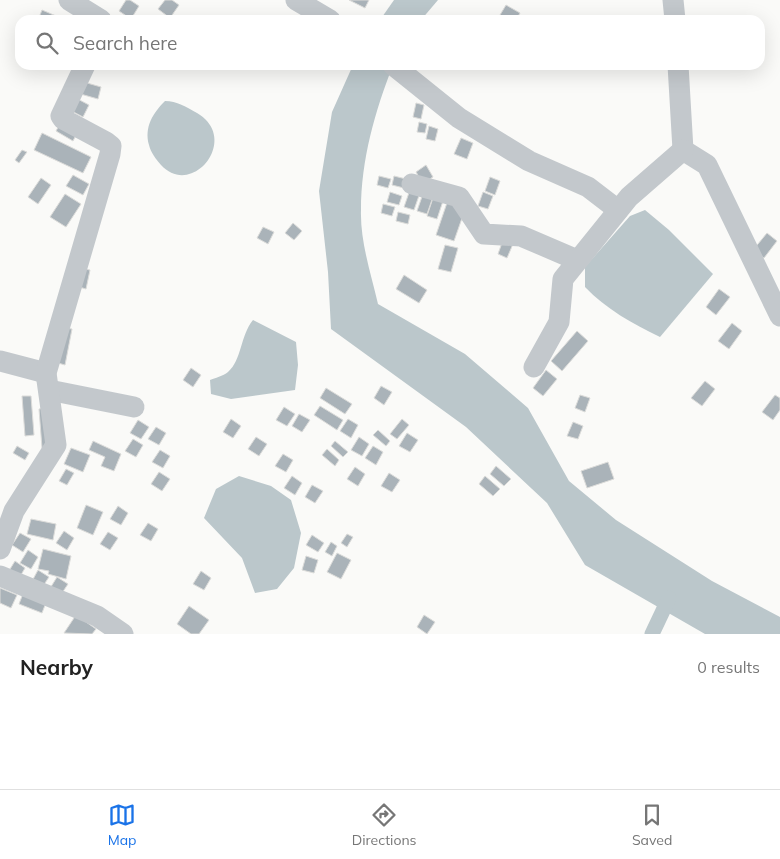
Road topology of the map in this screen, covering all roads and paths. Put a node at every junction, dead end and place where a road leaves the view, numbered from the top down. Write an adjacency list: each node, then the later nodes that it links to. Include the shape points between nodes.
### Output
1 (69, 0): 4 (street)
2 (296, 0): 5 (street)
3 (673, 0): 6 (street)
4 (93, 15)
5 (322, 15)
6 (674, 15)
7 (83, 70): 17 (street, via 61,116 112,146)
8 (399, 70): 12 (street, via 459,118 529,161 588,187)
9 (678, 70): 10 (street)
10 (684, 150): 12 (street); 14 (street, via 707,165)
11 (412, 184): 13 (street, via 459,197 484,234 520,236)
12 (618, 210): 13 (street)
13 (577, 260): 16 (street, via 563,279 559,322)
14 (780, 316)
15 (0, 361): 17 (street)
16 (534, 367)
17 (48, 381): 18 (street); 19 (street, via 56,445 14,511)
18 (134, 407)
19 (0, 549)
20 (0, 576): 21 (street, via 97,616)
21 (123, 634)

